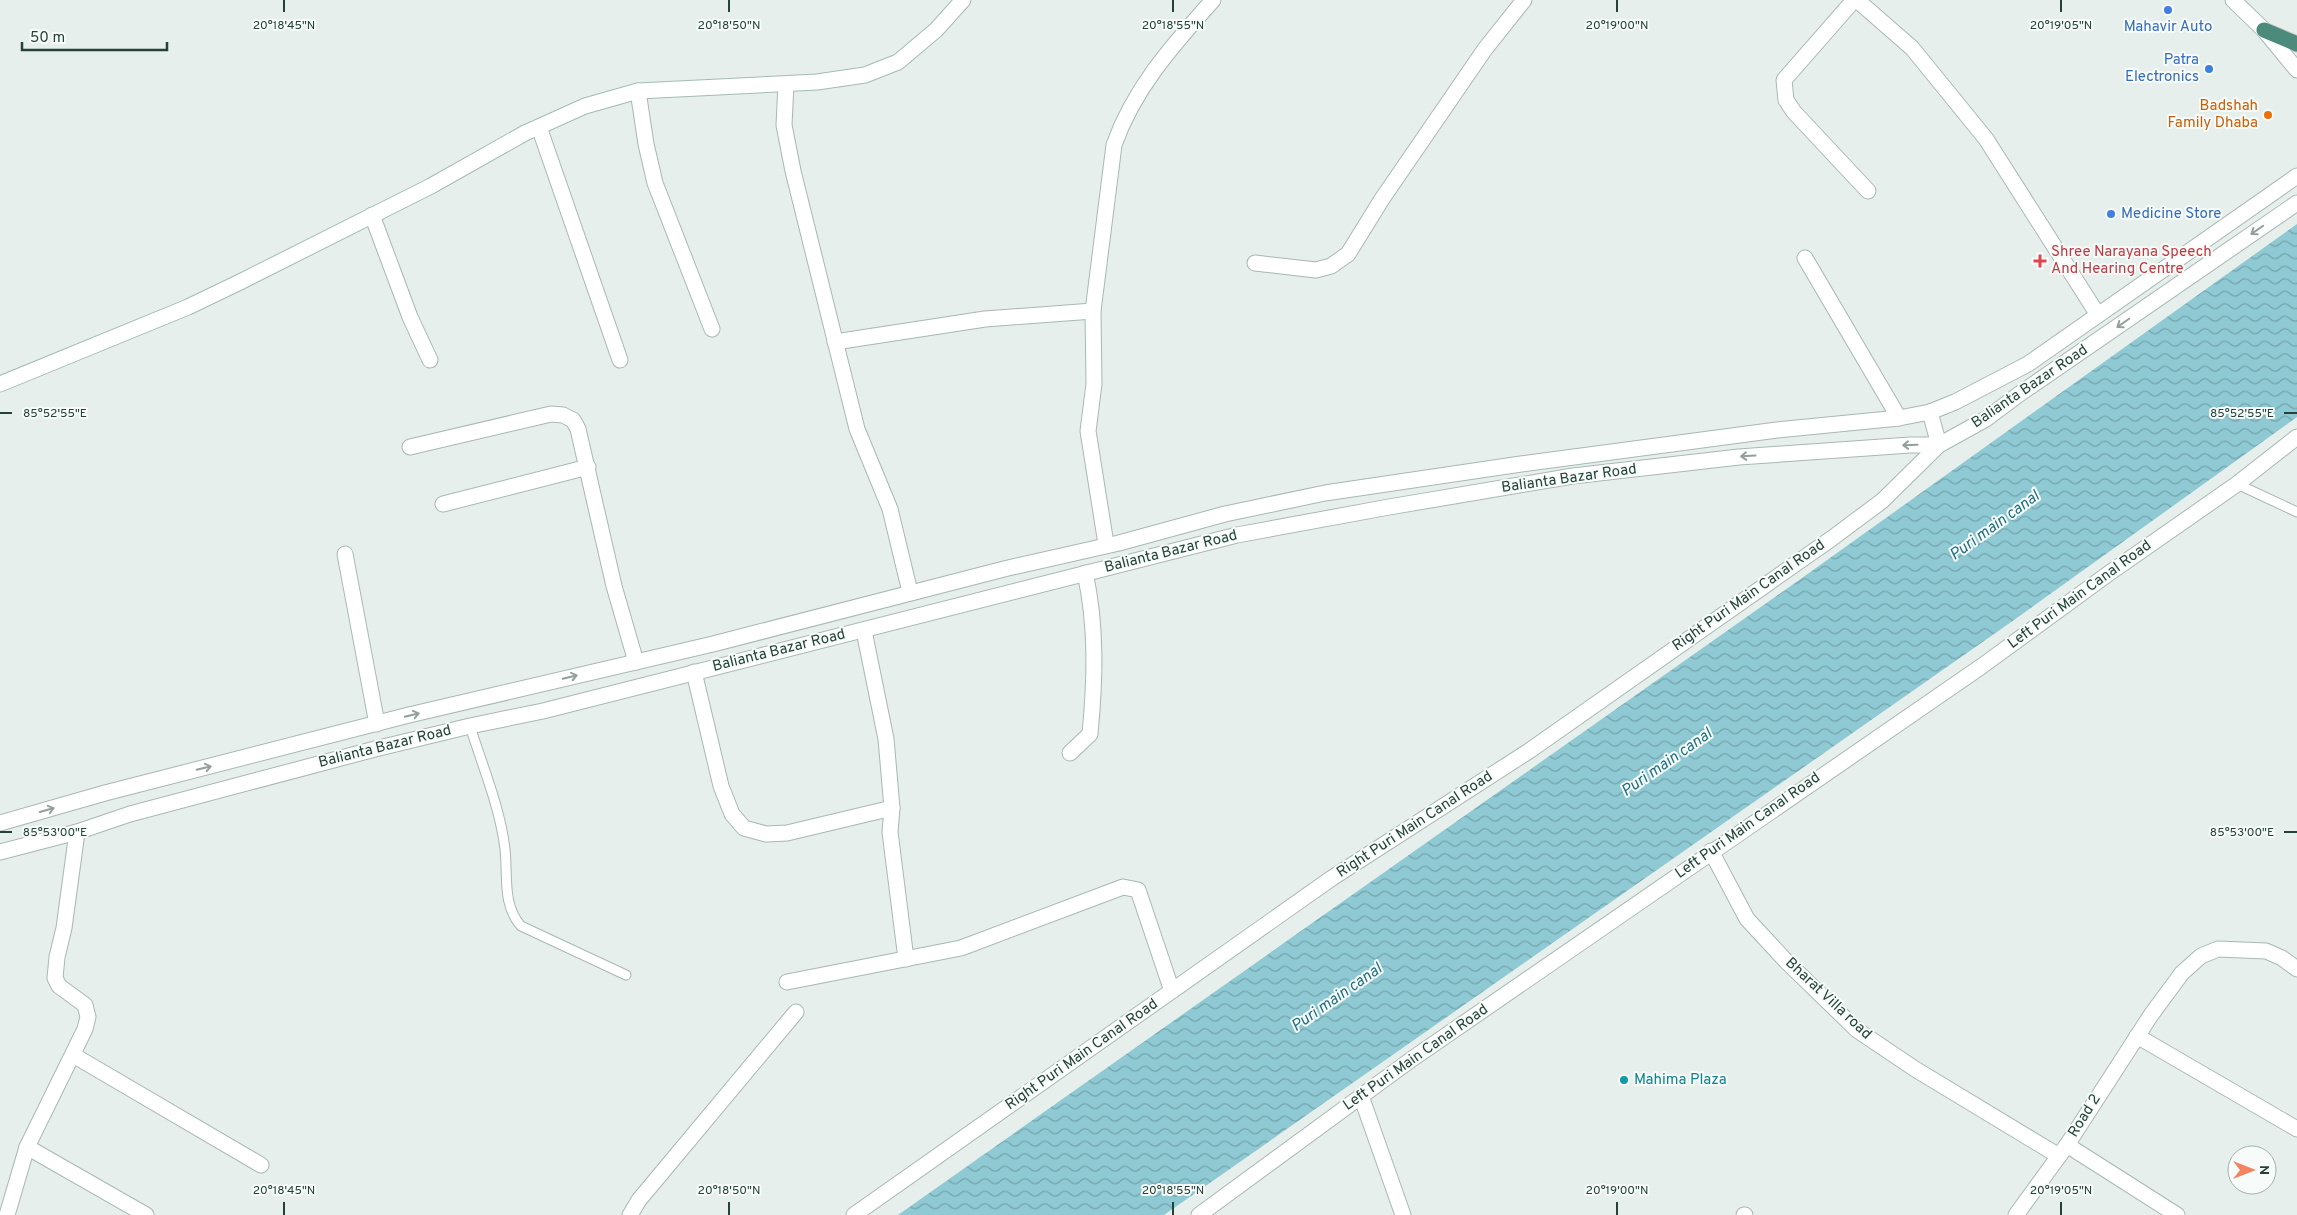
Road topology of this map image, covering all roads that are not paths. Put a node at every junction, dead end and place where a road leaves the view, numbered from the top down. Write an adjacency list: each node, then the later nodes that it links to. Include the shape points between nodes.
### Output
1 (963, 0): 9 (street, via 936,30 898,62 865,75)
2 (1213, 0): 18 (street, via 1168,50 1123,119 1114,145)
3 (1524, 0): 17 (street, via 1484,49 1348,254 1331,266 1316,270)
4 (1855, 0): 13 (street, via 1794,67 1784,80 1783,88 1794,112); 19 (street, via 1912,48 1986,139)
5 (2233, 0): 6 (street)
6 (2264, 30): 7 (highway); 8 (street)
7 (2297, 44)
8 (2297, 70)
9 (786, 84): 10 (street); 21 (street, via 784,125)
10 (638, 91): 11 (street, via 585,106); 20 (street, via 655,183)
11 (539, 127): 15 (street); 23 (street)
12 (2297, 176): 19 (street, Balianta Bazar Road)
13 (1868, 191)
14 (2297, 203): 28 (street, Balianta Bazar Road, one-way to 28, via 1986,420)
15 (372, 214): 22 (street, via 410,317); 24 (street, via 188,307)
16 (1805, 258): 26 (street)
17 (1256, 263)
18 (1093, 311): 21 (street, via 984,319); 34 (street, via 1094,384 1088,431)
19 (2098, 315): 25 (street, Balianta Bazar Road, via 2028,364)
20 (712, 329)
21 (835, 342): 37 (street, via 857,429 890,509)
22 (430, 360)
23 (620, 360)
24 (0, 384)
25 (1930, 412): 26 (street, Balianta Bazar Road); 28 (street)
26 (1899, 418): 34 (street, Balianta Bazar Road, via 1710,439 1325,493)
27 (2297, 437): 31 (street, Left Puri Main Canal Road)
28 (1939, 445): 36 (street, Balianta Bazar Road, one-way to 36, via 1739,457 1573,476 1237,535); 53 (street, Right Puri Main Canal Road, via 1882,501 1823,544 1529,751 1332,878)
29 (410, 447): 30 (street, via 551,414 563,415 578,429)
30 (588, 467): 32 (street); 39 (street, via 614,586)
31 (2237, 484): 33 (lane); 47 (street, Left Puri Main Canal Road, via 1982,666)
32 (443, 504)
33 (2297, 512)
34 (1106, 544): 37 (street, Balianta Bazar Road)
35 (345, 554): 41 (street)
36 (1085, 573): 38 (street, Balianta Bazar Road); 43 (street, via 1090,595 1093,647 1090,734)
37 (910, 592): 39 (street, Balianta Bazar Road)
38 (864, 631): 40 (street, Balianta Bazar Road); 44 (street, via 886,739)
39 (636, 662): 41 (street, Balianta Bazar Road, one-way to 39)
40 (694, 672): 42 (street, Balianta Bazar Road, via 543,711); 44 (street, via 721,786 732,814 744,828 766,834 786,832)
41 (377, 724): 45 (street, Balianta Bazar Road, one-way to 41)
42 (470, 726): 46 (street, Balianta Bazar Road, via 130,814); 51 (lane, via 505,847 512,916 521,926)
43 (1070, 754)
44 (892, 808): 49 (street, via 890,832)
45 (0, 823)
46 (77, 832): 48 (street, Balianta Bazar Road); 56 (street, via 55,971 59,986 85,1006 88,1017)
47 (1711, 851): 57 (street, Left Puri Main Canal Road); 60 (street, Bharat Villa road, via 1748,918 1786,961 1858,1030 1915,1070)
48 (0, 852)
49 (906, 959): 52 (street); 53 (street, via 975,944 1123,887 1138,890)
50 (2297, 969): 55 (street, Road 2, via 2266,950 2218,949 2201,956 2182,973)
51 (626, 975)
52 (787, 982)
53 (1172, 991): 65 (street, Right Puri Main Canal Road)
54 (796, 1012): 64 (street, via 639,1200)
55 (2137, 1036): 58 (street); 60 (street, Road 2)
56 (72, 1055): 59 (street); 61 (street)
57 (1361, 1096): 66 (street, Left Puri Main Canal Road); 67 (street)
58 (2297, 1129)
59 (27, 1147): 62 (street); 63 (street)
60 (2063, 1151): 68 (street, Road 2); 69 (street, Bharat Villa road)
61 (261, 1165)
62 (7, 1215)
63 (146, 1215)
64 (630, 1215)
65 (854, 1215)
66 (1199, 1215)
67 (1403, 1215)
68 (2016, 1215)
69 (2177, 1215)

